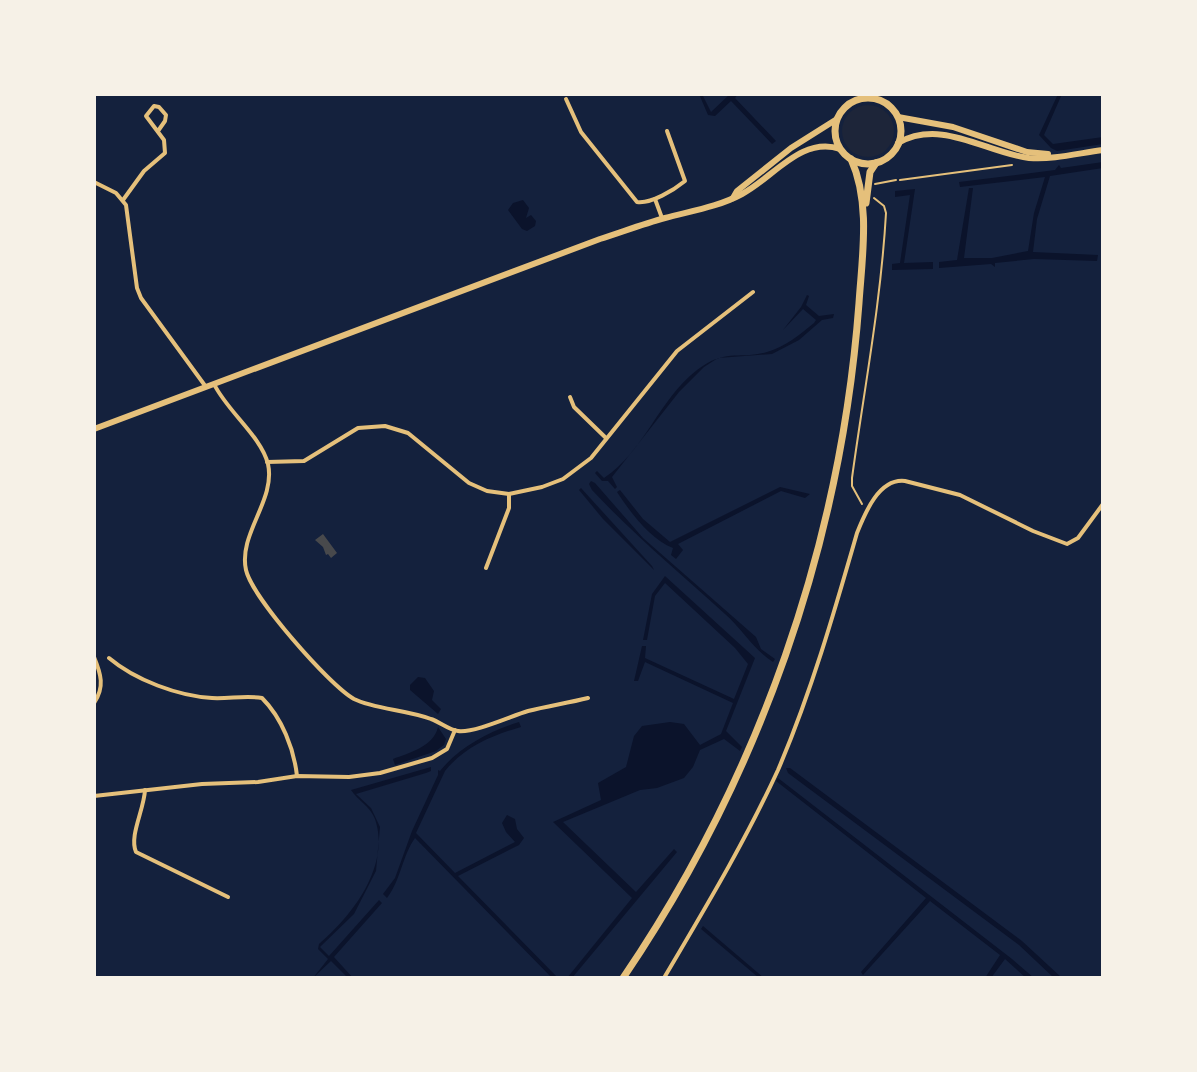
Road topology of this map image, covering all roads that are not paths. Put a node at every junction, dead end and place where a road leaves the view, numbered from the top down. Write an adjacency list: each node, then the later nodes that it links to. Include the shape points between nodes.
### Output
1 (861, 96): 2 (main road); 5 (main road)
2 (884, 98): 4 (main road)
3 (566, 99): 18 (street, via 581,132 633,198 641,203)
4 (898, 117): 8 (main road); 11 (main road, via 970,132 1027,152)
5 (837, 119): 9 (main road); 15 (main road, via 791,148)
6 (158, 131): 6 (street, via 166,115 154,106 146,116); 19 (street, via 165,153)
7 (667, 131): 18 (street, via 685,181)
8 (898, 143): 11 (main road, via 916,136 950,135 1014,155); 13 (main road)
9 (840, 149): 12 (main road); 15 (main road, via 826,145 806,151)
10 (1103, 150): 11 (main road)
11 (1063, 156)
12 (851, 159): 13 (main road); 21 (main road, via 862,194)
13 (876, 163): 21 (main road, via 868,179)
14 (1012, 165): 16 (lane)
15 (762, 177): 20 (main road, via 733,198)
16 (900, 180)
17 (94, 182): 19 (street)
18 (655, 199): 20 (street)
19 (123, 200): 23 (street, via 141,298)
20 (662, 218): 23 (main road)
21 (863, 221): 40 (main road, via 856,329 837,465 797,622 758,729 710,833)
22 (753, 292): 26 (street, via 677,351)
23 (210, 385): 25 (main road); 27 (street)
24 (570, 397): 26 (street)
25 (94, 429)
26 (606, 438): 28 (street, via 591,458 563,479)
27 (267, 462): 28 (street, via 304,461 358,428 385,426 408,433 473,486); 35 (street, via 266,491 245,553 247,574 260,597 318,666 356,700 411,712)
28 (509, 494): 30 (street, via 509,508)
29 (1103, 504): 41 (street, via 1078,538 1067,544 960,495 897,480 885,486 857,533 815,673 777,770 725,875)
30 (486, 568)
31 (94, 657): 34 (street, via 102,674)
32 (109, 658): 36 (street, via 160,686 211,698 262,698 295,754)
33 (588, 698): 35 (street)
34 (94, 703)
35 (455, 730): 36 (street, via 447,749 432,758 357,777)
36 (297, 776): 37 (street)
37 (145, 790): 38 (street); 39 (street, via 132,840 136,852)
38 (94, 796)
39 (228, 897)
40 (623, 978)
41 (664, 978)

